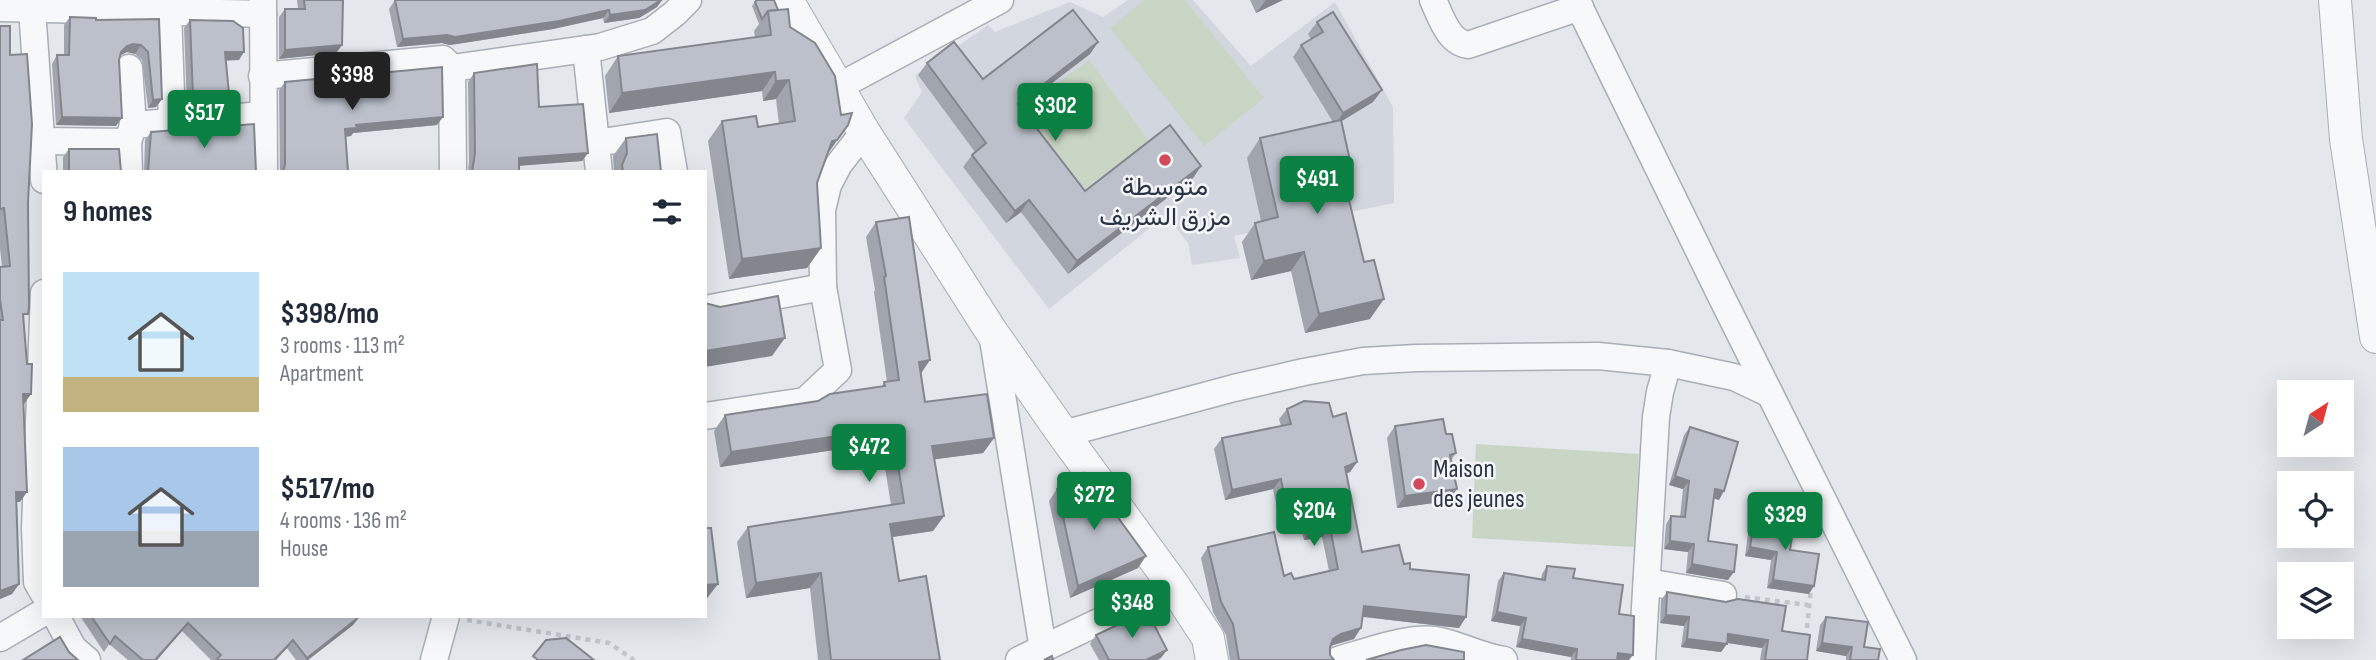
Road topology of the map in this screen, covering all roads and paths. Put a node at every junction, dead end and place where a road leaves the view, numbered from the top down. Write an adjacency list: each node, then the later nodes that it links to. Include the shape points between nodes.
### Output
1 (688, 0): 11 (street, via 652,31)
2 (787, 0): 15 (street)
3 (1000, 0): 15 (street)
4 (1433, 0): 6 (street, via 1452,36 1468,45)
5 (2335, 0): 31 (street, via 2346,139)
6 (1578, 3): 34 (street)
7 (263, 7): 10 (street); 14 (street)
8 (0, 8): 9 (street)
9 (32, 9): 10 (street); 20 (street)
10 (167, 12): 17 (street)
11 (586, 49): 13 (street); 21 (street)
12 (130, 68): 19 (street)
13 (452, 68): 14 (street, via 443,59); 25 (street)
14 (262, 76): 16 (street)
15 (838, 87): 18 (street)
16 (263, 115): 17 (street); 24 (street)
17 (172, 121): 19 (street)
18 (864, 132): 28 (street, via 828,185 822,210); 30 (street)
19 (130, 134): 20 (street); 23 (street)
20 (41, 141): 22 (street)
21 (596, 143): 26 (street); 27 (street, via 667,132)
22 (43, 170)
23 (129, 170)
24 (264, 170)
25 (453, 170)
26 (599, 170)
27 (674, 170)
28 (823, 287): 29 (street); 35 (street, via 838,370 805,401)
29 (707, 309)
30 (991, 331): 37 (street); 50 (street)
31 (2376, 337)
32 (1668, 363): 34 (street, via 1734,377); 37 (street, via 1598,356 1363,361 1234,388); 40 (street, via 1656,417)
33 (42, 384): 36 (street)
34 (1770, 394): 59 (street)
35 (707, 416)
36 (41, 430): 38 (street)
37 (1063, 434): 41 (street)
38 (40, 528): 42 (street, via 37,582)
39 (1812, 579): 44 (path)
40 (1647, 582): 43 (street); 58 (street)
41 (1174, 586): 50 (street); 56 (street, via 1208,638)
42 (42, 591)
43 (1723, 595): 44 (path)
44 (1808, 605): 49 (path)
45 (42, 613): 48 (street)
46 (56, 618): 52 (street, via 73,648)
47 (440, 620): 53 (street); 54 (path, via 486,622 609,643)
48 (0, 638)
49 (1806, 646)
50 (1043, 649): 55 (street)
51 (1489, 658): 57 (street, via 1438,640 1398,643)
52 (87, 660)
53 (434, 660)
54 (634, 660)
55 (1019, 660)
56 (1212, 660)
57 (1338, 660)
58 (1642, 660)
59 (1903, 660)

